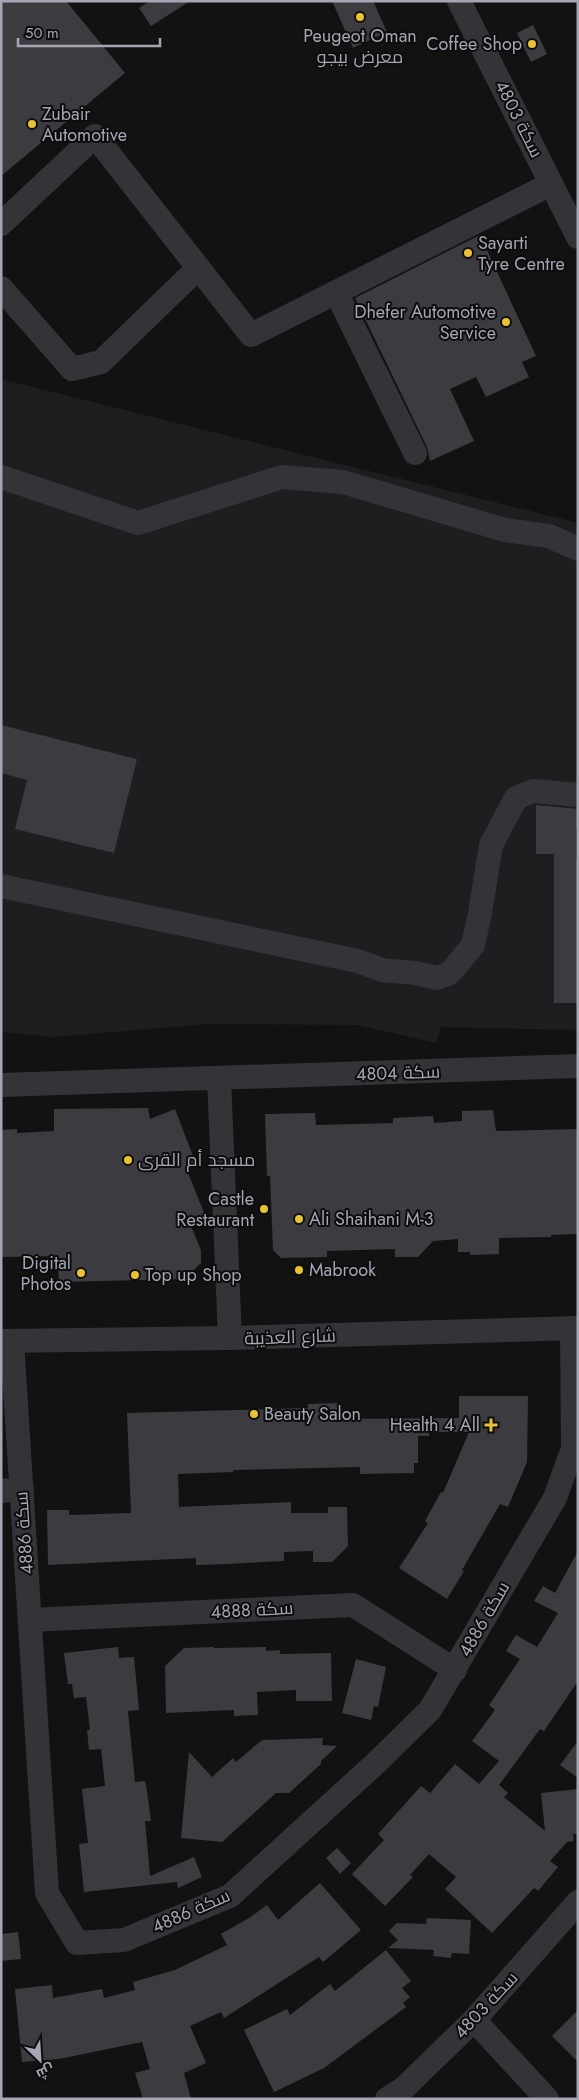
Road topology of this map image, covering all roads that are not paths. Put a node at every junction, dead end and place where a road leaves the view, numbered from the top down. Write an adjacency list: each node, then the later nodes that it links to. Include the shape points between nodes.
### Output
1 (460, 1): 2 (street, سكة 4803)
2 (551, 184): 4 (street, سكة 4803); 7 (street)
3 (2, 222): 5 (street, via 94,136)
4 (578, 237)
5 (198, 268): 6 (street, via 101,362 72,368); 7 (street, via 251,335)
6 (1, 288)
7 (336, 292): 8 (street)
8 (415, 453)
9 (1, 477): 10 (street, via 138,523 282,477 343,482 505,530 549,536)
10 (578, 549)
11 (578, 795): 12 (street, via 533,791 516,798 492,845 473,946 450,973 437,978 382,970 358,961)
12 (1, 886)
13 (578, 1066): 14 (street, سكة 4804)
14 (219, 1079): 15 (street, سكة 4804); 17 (street)
15 (1, 1085)
16 (575, 1328): 17 (street, شارع العذيبة); 21 (street, سكة 4886, via 573,1448 555,1498)
17 (230, 1338): 18 (street, شارع العذيبة)
18 (7, 1341): 19 (street, سكة 4886)
19 (11, 1490): 20 (street, سكة 4886)
20 (30, 1620): 21 (street, سكة 4888, via 353,1605); 21 (street, سكة 4886, via 47,1893 77,1944 124,1940 230,1896 430,1710)
21 (455, 1670)
22 (578, 1902): 23 (street, سكة 4803)
23 (474, 2020): 24 (street, سكة 4803, via 404,2088); 25 (street)
24 (387, 2099)
25 (547, 2099)

